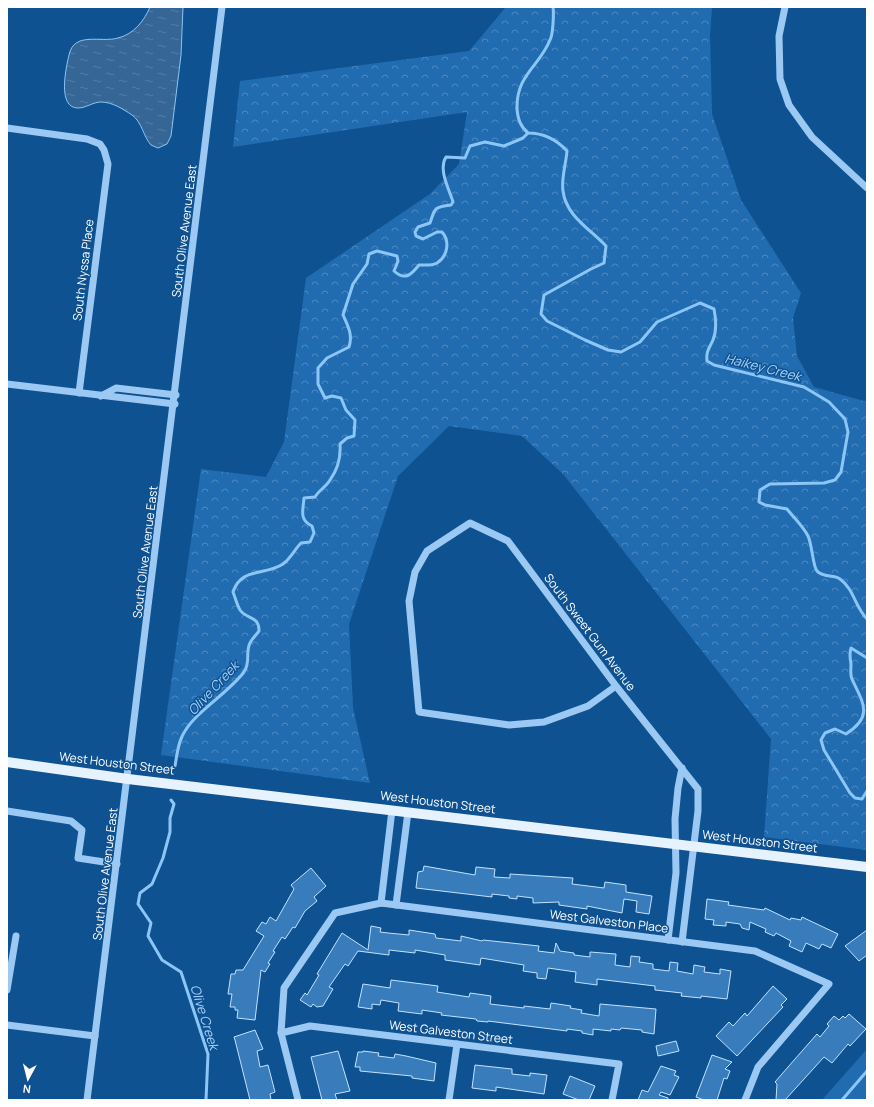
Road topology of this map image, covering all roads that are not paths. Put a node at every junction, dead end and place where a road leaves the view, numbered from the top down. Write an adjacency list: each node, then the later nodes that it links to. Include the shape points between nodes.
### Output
1 (222, 7): 7 (street, South Olive Avenue East)
2 (785, 7): 4 (street, via 779,36 780,79 789,105 812,137)
3 (7, 128): 6 (street, South Nyssa Place, via 88,139 100,144 108,164)
4 (867, 188)
5 (7, 384): 6 (street)
6 (79, 393): 8 (street)
7 (176, 395): 8 (street, via 116,388); 9 (street, South Olive Avenue East)
8 (101, 396): 9 (street)
9 (175, 404): 13 (street, South Olive Avenue East)
10 (616, 686): 10 (street, South Sweet Gum Avenue, via 508,541 470,523 427,551 415,572 410,602 419,712 508,725 544,722 588,706); 12 (street, South Sweet Gum Avenue)
11 (7, 762): 13 (main road, West Houston Street)
12 (682, 768): 17 (street, via 676,812); 18 (street, South Sweet Gum Avenue, via 698,789)
13 (128, 779): 14 (main road, West Houston Street); 19 (street, South Olive Avenue East)
14 (392, 810): 16 (main road, West Houston Street); 21 (street)
15 (7, 811): 19 (street, via 71,821 82,830 78,858)
16 (408, 812): 17 (main road, West Houston Street); 22 (street)
17 (676, 844): 18 (main road, West Houston Street); 24 (street, via 676,874)
18 (693, 846): 20 (main road, West Houston Street); 25 (street, South Sweet Gum Avenue)
19 (117, 864): 29 (street, South Olive Avenue East)
20 (867, 867)
21 (381, 903): 22 (street, West Galveston Place); 28 (street, via 335,914 284,988)
22 (396, 905): 24 (street, West Galveston Place)
23 (16, 936): 26 (street)
24 (668, 940): 25 (street, West Galveston Place)
25 (682, 942): 35 (street, West Galveston Place, via 755,951 828,984 758,1068)
26 (7, 990)
27 (7, 1025): 29 (street)
28 (281, 1032): 30 (street, West Galveston Street, via 310,1026); 32 (street)
29 (95, 1036): 31 (street, South Olive Avenue East)
30 (457, 1044): 33 (street); 34 (street, West Galveston Street, via 619,1064)
31 (87, 1100)
32 (298, 1100)
33 (449, 1100)
34 (612, 1100)
35 (746, 1100)

